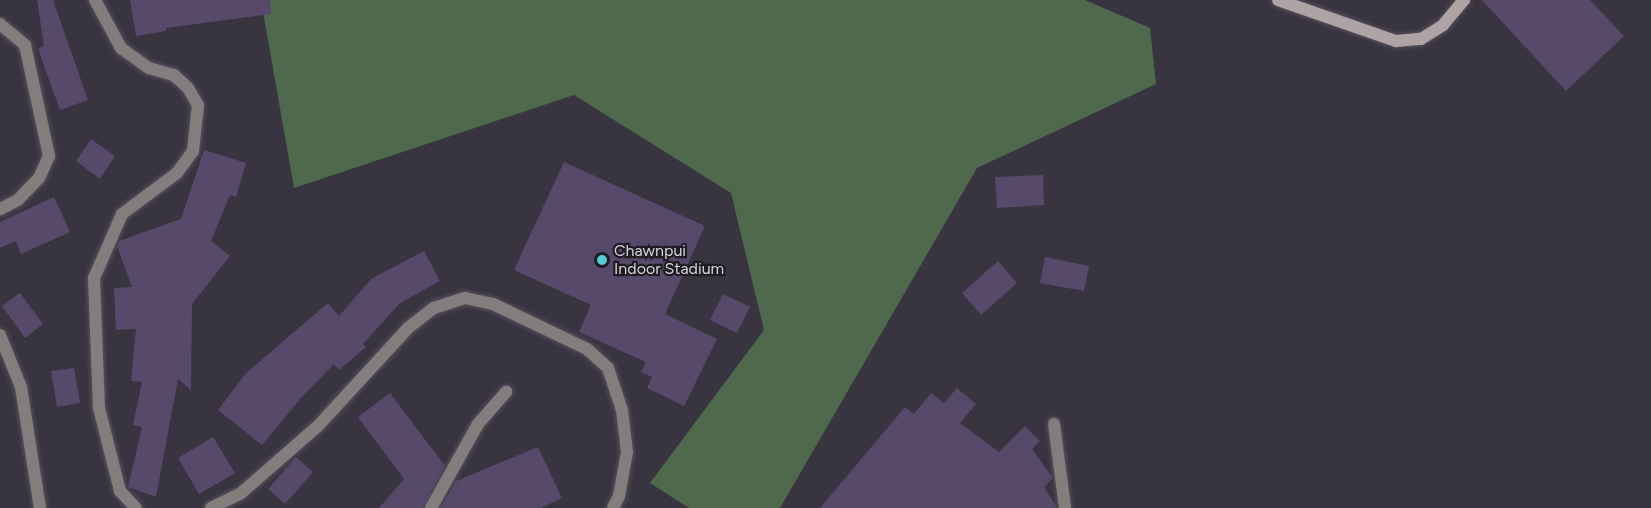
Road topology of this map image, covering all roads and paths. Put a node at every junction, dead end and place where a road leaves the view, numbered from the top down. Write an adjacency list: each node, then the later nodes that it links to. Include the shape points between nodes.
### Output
1 (95, 0): 10 (street, via 121,48 148,68 174,75 198,105 193,151 177,173 122,214 94,278 99,408 120,491)
2 (1278, 0): 3 (street, via 1396,41 1421,39 1443,25)
3 (1464, 0)
4 (0, 24): 5 (street, via 25,45 49,156 39,178 18,200)
5 (0, 209)
6 (0, 335): 9 (street, via 21,387)
7 (506, 392): 12 (street, via 478,424)
8 (1054, 424): 14 (street)
9 (40, 508)
10 (136, 508)
11 (211, 508): 13 (street, via 240,494 318,426 408,328 434,308 465,298 493,304 587,349 608,368 622,410 627,452 620,496)
12 (431, 508)
13 (613, 508)
14 (1065, 508)

